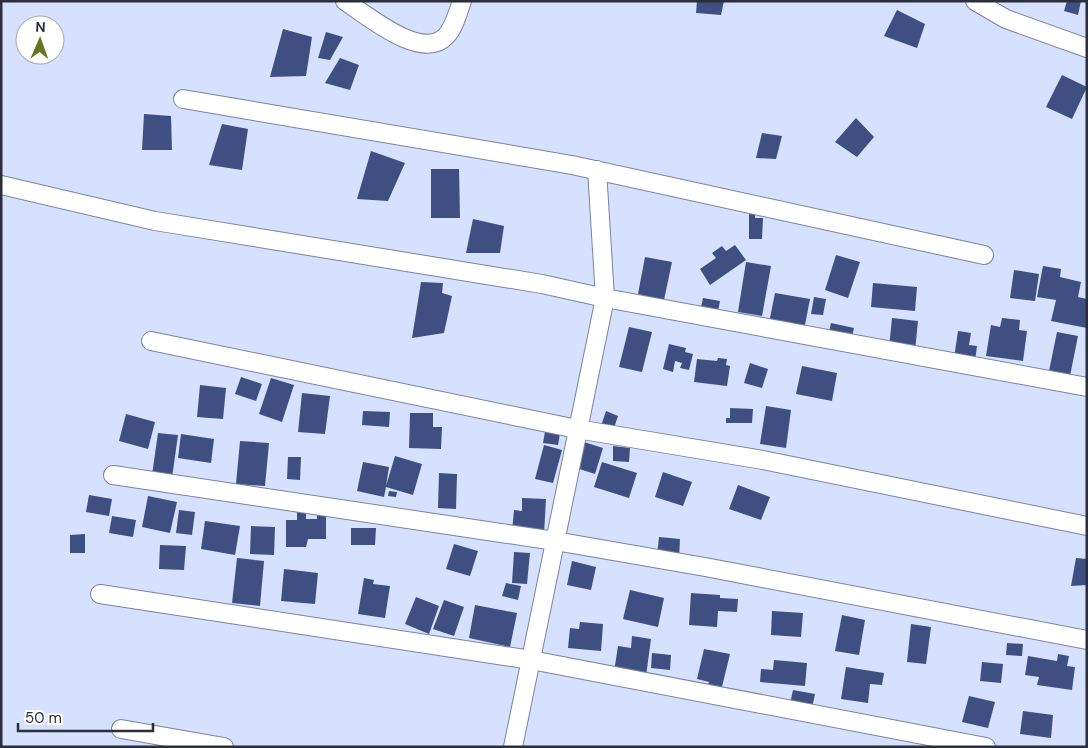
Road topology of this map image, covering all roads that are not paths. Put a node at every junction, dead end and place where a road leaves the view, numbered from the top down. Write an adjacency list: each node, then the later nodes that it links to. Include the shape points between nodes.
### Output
1 (345, 1): 2 (street, via 404,39 423,44 438,43 448,35)
2 (462, 1)
3 (975, 1): 4 (street, via 1006,19)
4 (1087, 48)
5 (183, 99): 6 (street)
6 (598, 170): 8 (street); 9 (street)
7 (1, 185): 9 (street, via 155,221 542,284)
8 (984, 254)
9 (605, 298): 11 (street); 12 (street)
10 (151, 340): 12 (street)
11 (1087, 387)
12 (577, 429): 14 (street, via 763,460); 15 (street)
13 (113, 475): 15 (street)
14 (1087, 526)
15 (555, 541): 17 (street, via 705,566); 18 (street)
16 (100, 594): 18 (street)
17 (1087, 640)
18 (531, 660): 21 (street); 22 (street)
19 (120, 729): 20 (street)
20 (224, 747)
21 (513, 747)
22 (986, 747)

